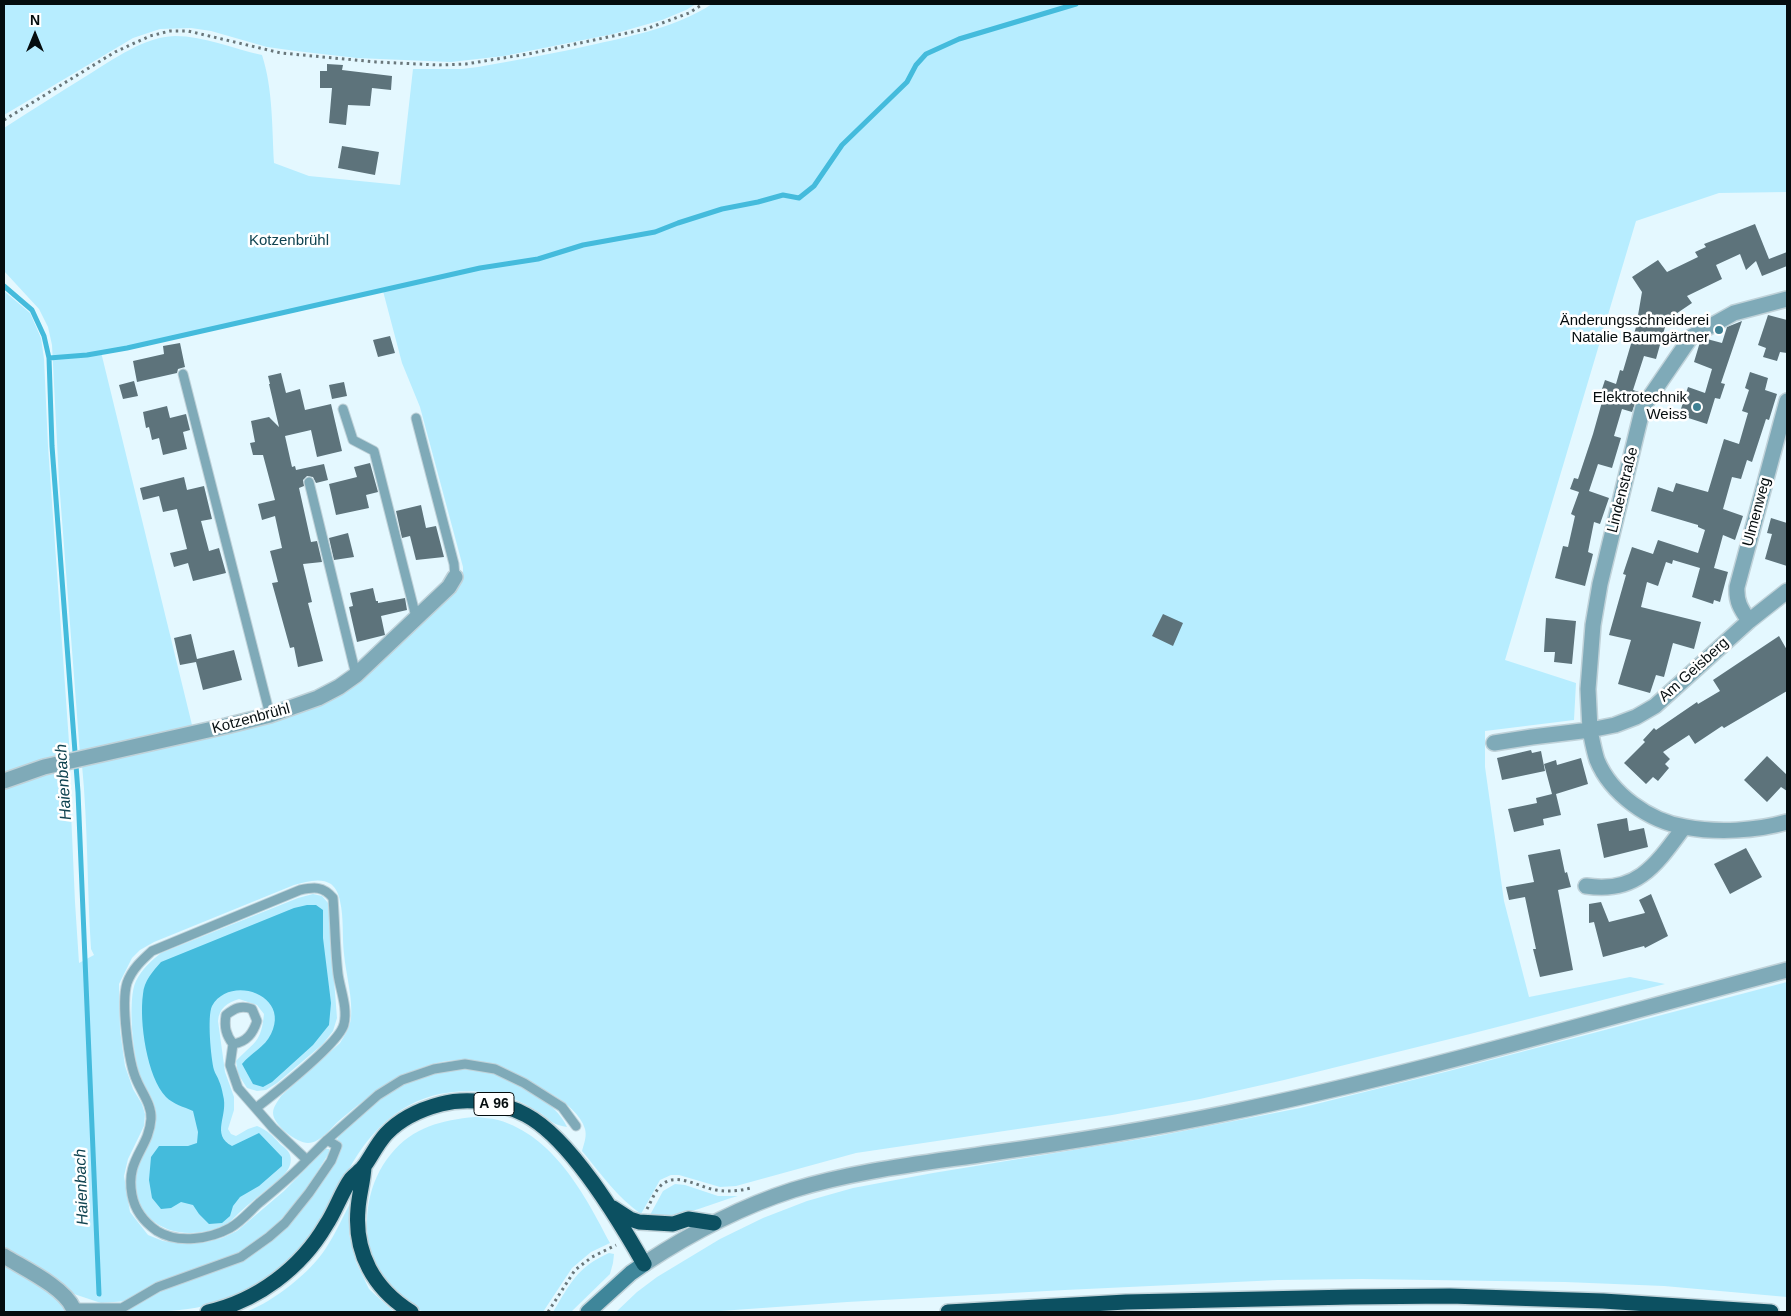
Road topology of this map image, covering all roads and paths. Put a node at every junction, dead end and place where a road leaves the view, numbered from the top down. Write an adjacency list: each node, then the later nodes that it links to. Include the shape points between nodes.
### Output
1 (703, 4): 2 (path, via 689,13 646,29 466,64 376,62 281,53 188,31 170,31 115,52)
2 (4, 120)
3 (1787, 299): 15 (street, Lindenstraße, via 1734,313 1691,337 1643,408 1593,625 1588,689)
4 (183, 374): 14 (lane)
5 (1787, 401): 12 (street, Ulmenweg, via 1737,587 1739,607)
6 (343, 408): 11 (lane, via 353,440 374,451)
7 (416, 418): 9 (lane)
8 (309, 482): 13 (lane)
9 (456, 577): 11 (street, Kotzenbrühl)
10 (1787, 591): 12 (street, Am Geisberg)
11 (416, 618): 13 (street, Kotzenbrühl)
12 (1749, 621): 15 (street, Am Geisberg, via 1655,706 1636,717)
13 (356, 675): 14 (street, Kotzenbrühl, via 318,698)
14 (270, 714): 17 (street, Kotzenbrühl, via 44,767)
15 (1590, 730): 16 (street, Am Geisberg); 19 (street, via 1597,760 1621,793 1655,818)
16 (1494, 743)
17 (4, 781)
18 (1787, 822): 19 (street, via 1720,830)
19 (1684, 827): 20 (street, via 1638,878 1612,888)
20 (1586, 886)
21 (1787, 970): 31 (street, via 1428,1066 1225,1114 833,1179 792,1191)
22 (233, 1044): 22 (lane, via 227,1036 226,1015 239,1007 252,1009 257,1021 254,1031 240,1043); 23 (lane, via 230,1065 233,1076 238,1088)
23 (256, 1108): 26 (lane); 26 (lane, via 326,1048 345,1023 333,898 323,889 300,890 152,950 137,965 128,983 124,1003 131,1061 151,1110 148,1134 131,1171 137,1212 147,1224 160,1233 177,1238 218,1234 232,1227)
24 (576, 1126): 25 (lane, via 562,1107 524,1083 495,1069 465,1064 434,1069 402,1080 378,1095)
25 (327, 1140): 26 (lane); 35 (lane, via 337,1146 309,1193 285,1223 241,1257 158,1287 122,1308)
26 (307, 1160)
27 (364, 1167): 29 (highway, A 96, via 386,1134 401,1122 426,1108 451,1101 476,1101 500,1105 526,1115 545,1129); 36 (highway, A 96, via 351,1179 326,1226 302,1258 270,1285 248,1298); 37 (highway, via 358,1209 363,1255 382,1290)
28 (758, 1186): 30 (path, via 735,1192 682,1180 666,1181 659,1187)
29 (608, 1204): 30 (highway, A 96); 32 (highway, A 96)
30 (639, 1222): 31 (highway, A 96, via 673,1224 688,1219)
31 (714, 1223): 34 (street)
32 (629, 1236): 34 (highway, A 96); 38 (path, via 575,1270)
33 (4, 1256): 35 (street, via 53,1286)
34 (644, 1264): 39 (main road)
35 (73, 1308)
36 (208, 1312)
37 (410, 1312)
38 (548, 1312)
39 (588, 1312)
40 (948, 1312): 41 (highway, via 1126,1302 1450,1296 1602,1301)
41 (1771, 1312)

